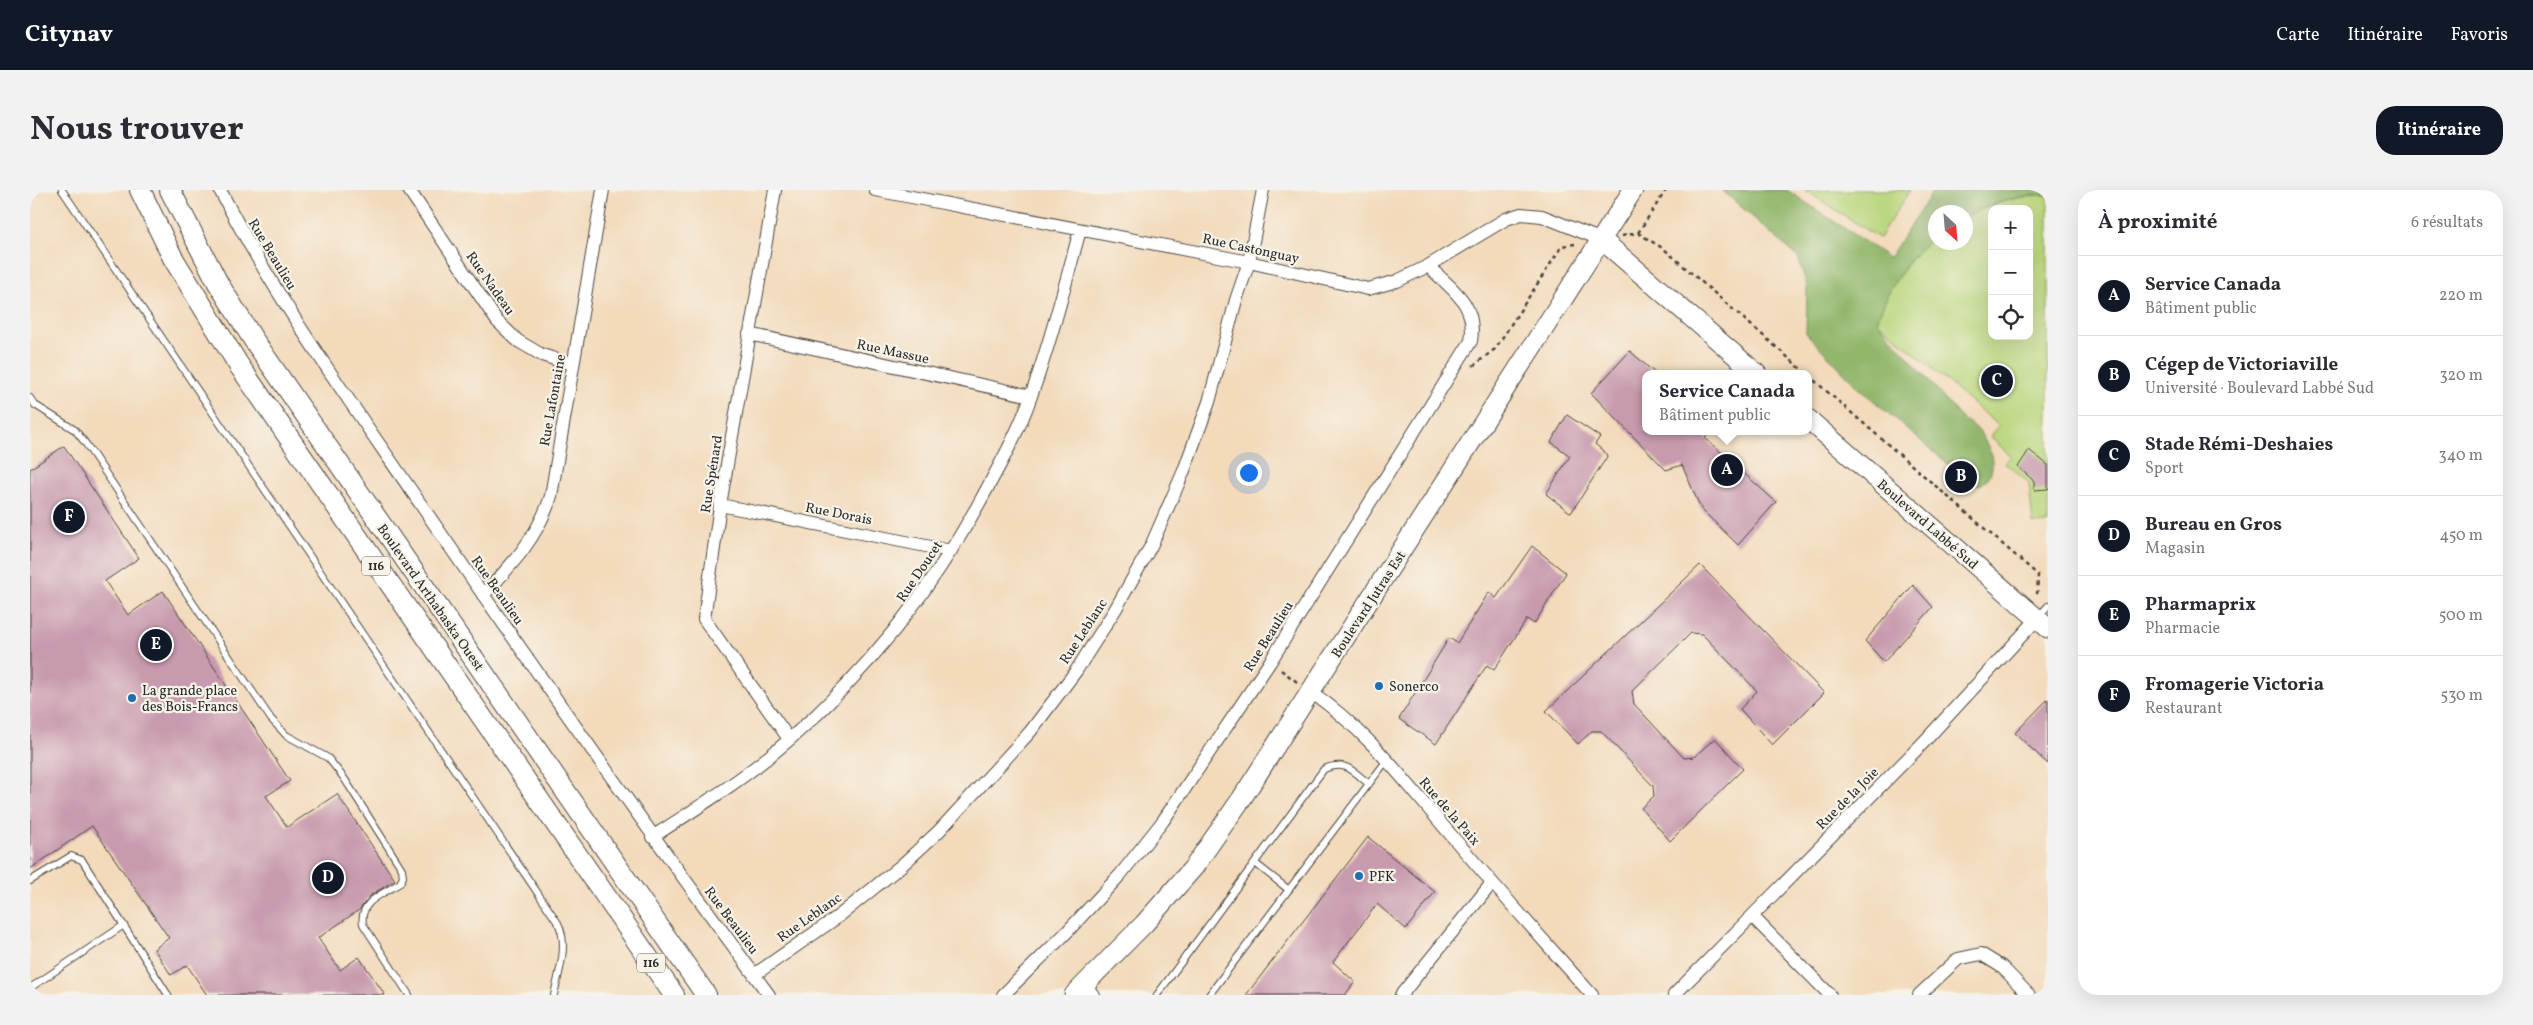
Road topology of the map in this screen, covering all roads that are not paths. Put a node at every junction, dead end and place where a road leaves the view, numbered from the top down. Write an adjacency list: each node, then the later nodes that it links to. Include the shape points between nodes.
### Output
1 (62, 190): 41 (lane, via 558,923 564,947)
2 (140, 190): 42 (main road, Boulevard Arthabaska Ouest / 116, via 174,258 238,364)
3 (170, 190): 43 (main road, Boulevard Arthabaska Ouest / 116, via 218,283 253,339)
4 (220, 190): 23 (street, Rue Beaulieu, via 240,230 318,355)
5 (410, 190): 16 (street, Rue Nadeau, via 498,321 518,341 542,355)
6 (603, 190): 16 (street, Rue Lafontaine)
7 (775, 190): 15 (street, Rue Spénard)
8 (875, 190): 11 (street, Rue Castonguay)
9 (1263, 190): 13 (street, Rue Leblanc)
10 (1633, 190): 12 (main road, Boulevard Jutras Est)
11 (1080, 230): 13 (street, Rue Castonguay); 18 (street, Rue Doucet)
12 (1602, 240): 14 (street, Rue Castonguay, via 1542,216 1521,214 1506,219); 17 (main road); 25 (main road, Boulevard Jutras Est)
13 (1250, 262): 14 (street, Rue Castonguay, via 1368,289 1396,281); 36 (street, Rue Leblanc, via 1236,300 1209,402 1183,474 1151,546 1076,671 1030,732 938,832 902,866 839,916)
14 (1428, 266): 45 (street, Rue Beaulieu, via 1470,311 1471,341 1270,662 1163,821 1096,901)
15 (749, 334): 18 (street, Rue Massue); 21 (street, Rue Spénard)
16 (573, 362): 23 (street, Rue Lafontaine, via 551,496 544,517 518,558)
17 (1752, 370)
18 (1031, 396): 22 (street, Rue Doucet, via 1011,444)
19 (30, 398): 40 (lane, via 35,405 75,430 86,444 271,719 286,735 328,758 344,778 402,870 400,883 365,906 361,913 363,924)
20 (1812, 422): 24 (main road, Boulevard Labbé Sud)
21 (720, 505): 22 (street, Rue Dorais); 26 (street, Rue Spénard, via 704,618)
22 (951, 550): 26 (street, Rue Doucet, via 913,608 856,675)
23 (483, 595): 29 (street, Rue Beaulieu)
24 (2044, 618): 34 (street, Rue de la Joie)
25 (1311, 692): 27 (street, Rue de la Paix, via 1336,708); 38 (main road, Boulevard Jutras Est, via 1194,866)
26 (789, 739): 29 (street, Rue Doucet, via 718,794)
27 (1387, 760): 28 (lane); 32 (street, Rue de la Paix)
28 (1369, 784): 30 (lane, via 1347,766 1336,764 1324,769); 33 (lane)
29 (652, 837): 36 (street, Rue Beaulieu)
30 (1255, 863): 33 (lane); 46 (lane)
31 (30, 881): 35 (lane, via 71,856 78,857)
32 (1492, 883): 48 (street); 49 (street, Rue de la Paix)
33 (1289, 890): 47 (lane)
34 (1752, 916): 50 (street, Rue de la Joie); 51 (street)
35 (124, 925): 37 (lane); 39 (lane)
36 (754, 975): 44 (street, Rue Beaulieu)
37 (30, 988)
38 (1084, 991)
39 (168, 995)
40 (409, 995)
41 (554, 995)
42 (674, 995)
43 (706, 995)
44 (769, 995)
45 (1004, 995)
46 (1157, 995)
47 (1209, 995)
48 (1401, 995)
49 (1592, 995)
50 (1674, 995)
51 (1830, 995)
52 (1919, 995): 53 (street, via 1958,959 1981,954 2002,967)
53 (2029, 995)

